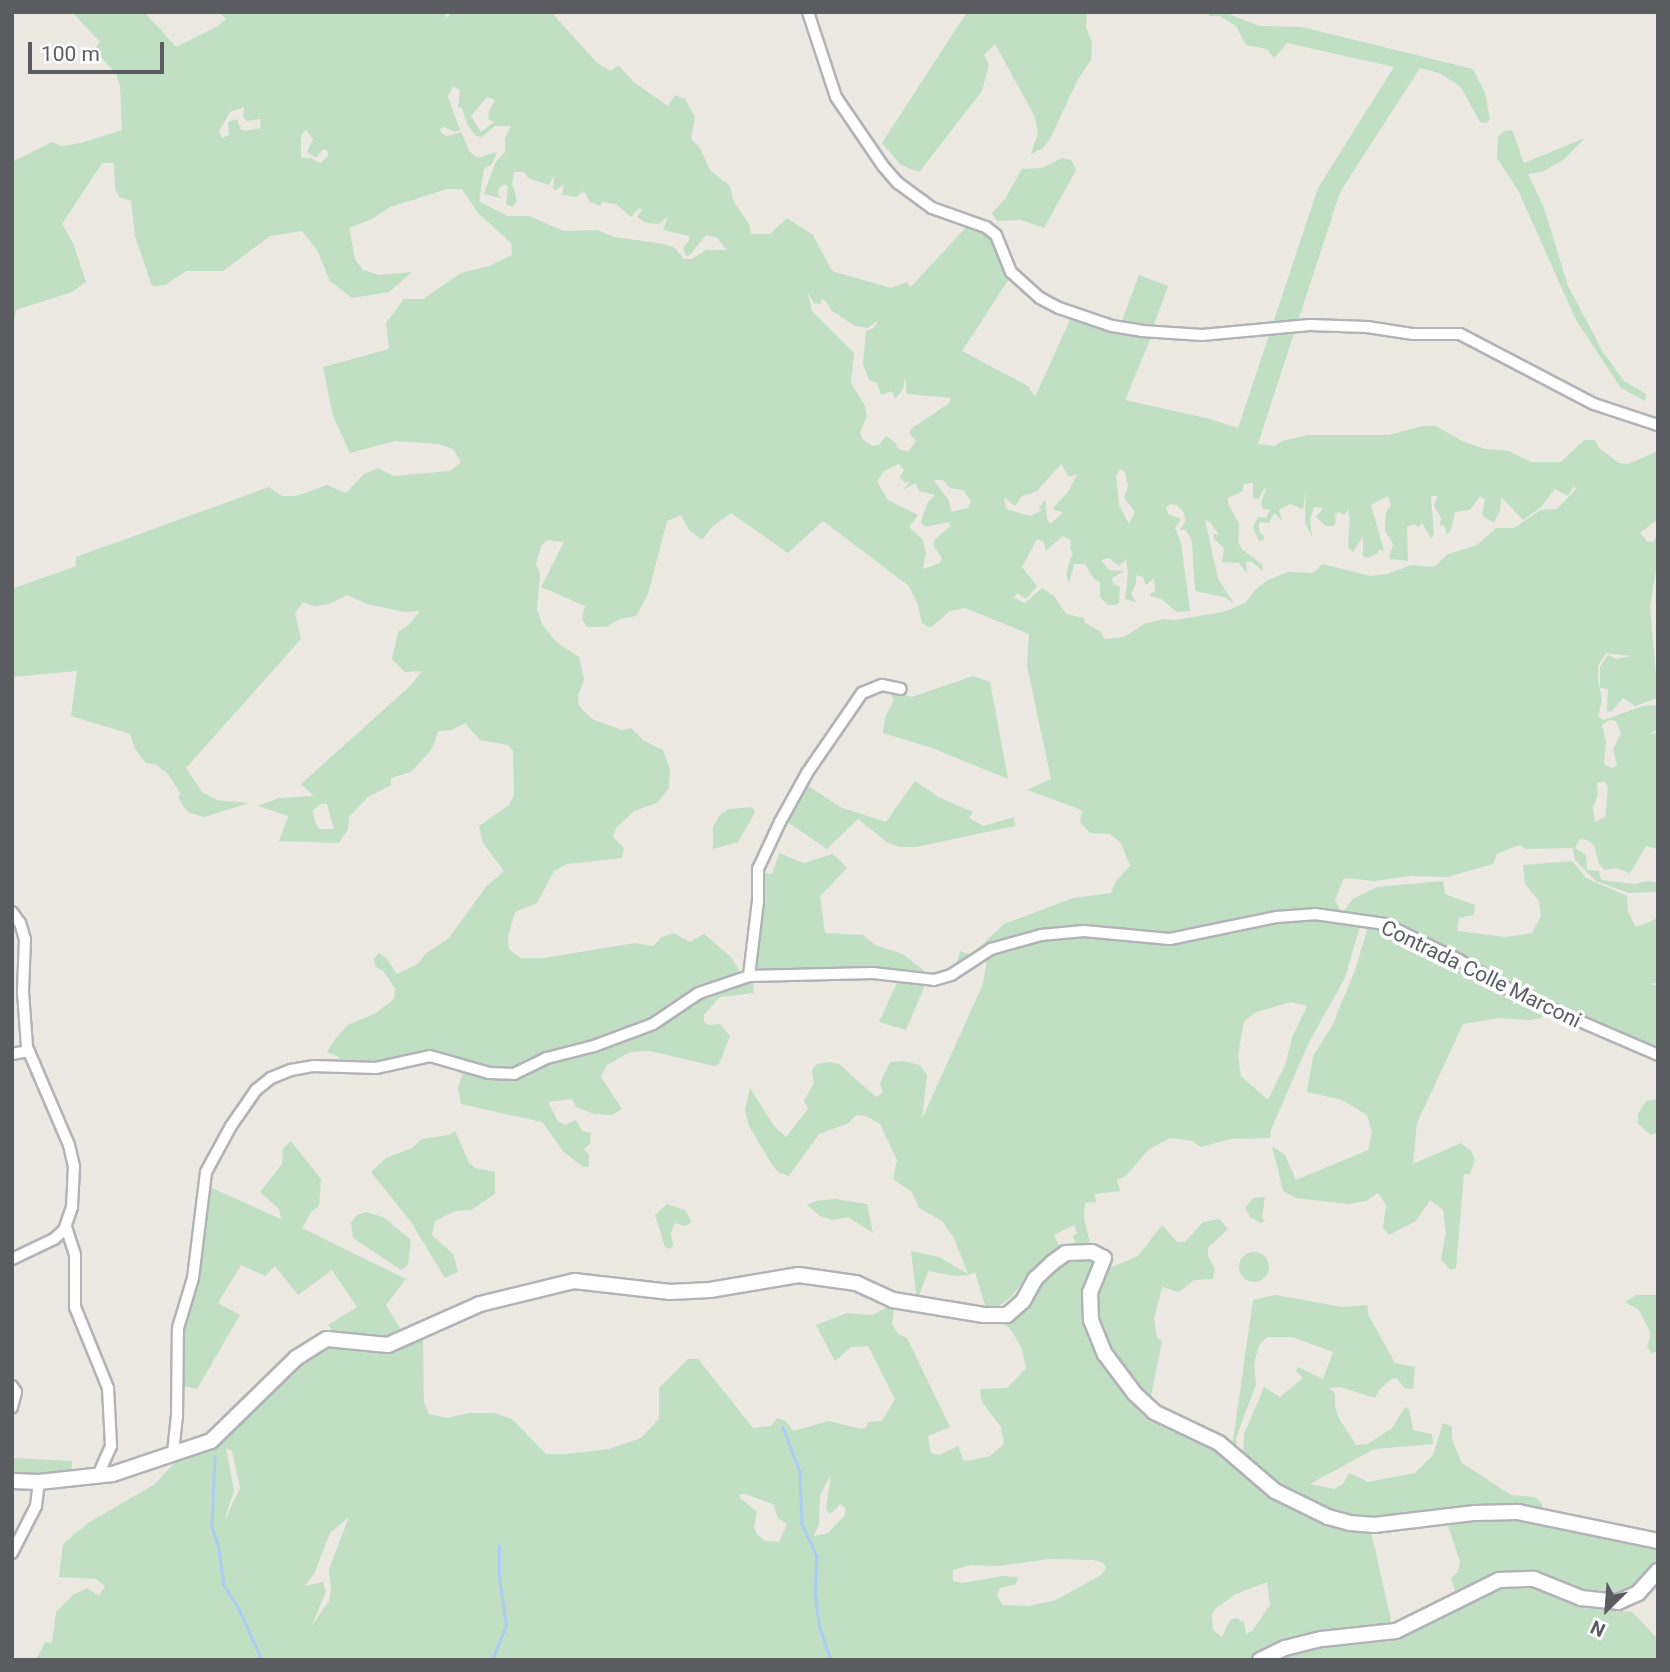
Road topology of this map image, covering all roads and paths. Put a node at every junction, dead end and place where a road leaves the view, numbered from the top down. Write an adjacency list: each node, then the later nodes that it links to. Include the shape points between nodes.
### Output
1 (808, 12): 2 (street, via 836,97 883,166 932,208 996,235 1011,272 1059,308 1112,326 1202,335 1310,324 1460,334 1594,404)
2 (1658, 425)
3 (901, 689): 5 (street, via 882,685 862,693 807,773 780,822 758,869)
4 (14, 919): 6 (street, via 25,939 23,992)
5 (748, 976): 8 (street, Contrada Colle Marconi, via 873,973 934,979 951,975 991,949 1041,935 1084,931 1170,939 1276,917 1336,916 1385,924 1519,995); 13 (street, Contrada Colle Marconi, via 699,993 643,1028 547,1058 514,1074 489,1073 430,1056 376,1068 291,1070 256,1090 206,1172 193,1278 178,1328)
6 (29, 1051): 7 (street); 9 (street, via 74,1167)
7 (12, 1054)
8 (1658, 1055)
9 (66, 1227): 10 (street, via 54,1239); 14 (street, via 75,1255 75,1307 108,1388 111,1446)
10 (12, 1259)
11 (12, 1386): 12 (street, via 16,1392)
12 (12, 1407)
13 (173, 1453): 14 (street); 17 (street, via 211,1441 296,1358 327,1339 388,1345 480,1304 574,1281 670,1292 799,1275 856,1283 893,1300 1006,1315 1052,1263 1066,1253 1092,1252 1104,1258 1090,1292 1091,1320 1105,1354 1135,1394 1154,1412 1219,1443 1275,1491 1350,1523 1374,1525 1518,1512)
14 (98, 1475): 16 (street)
15 (12, 1481): 16 (street)
16 (39, 1482): 18 (street, via 36,1506)
17 (1658, 1541)
18 (12, 1553)
19 (1658, 1571): 20 (street, via 1638,1593 1618,1602 1588,1600 1534,1579 1499,1580 1396,1631 1322,1639)
20 (1260, 1660)

